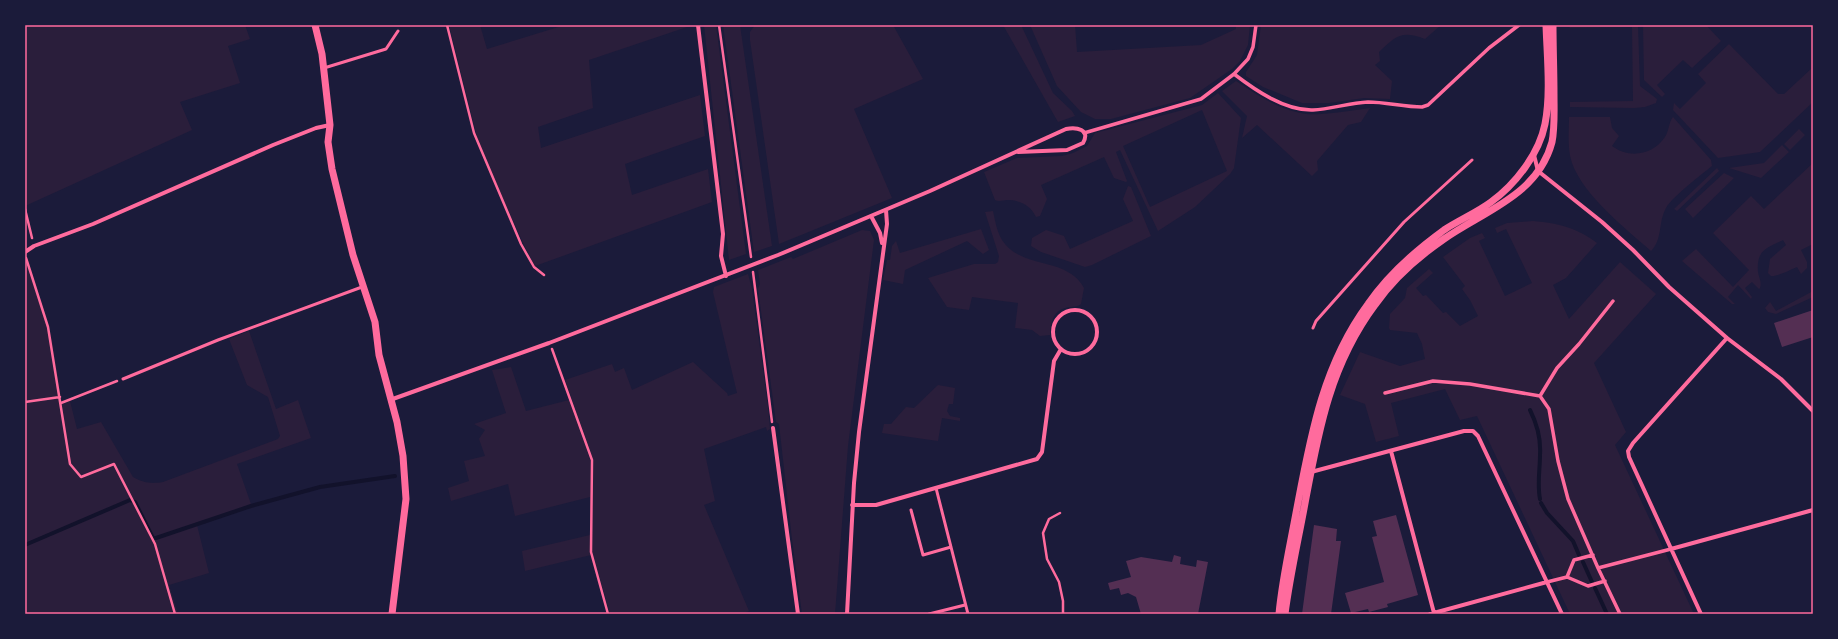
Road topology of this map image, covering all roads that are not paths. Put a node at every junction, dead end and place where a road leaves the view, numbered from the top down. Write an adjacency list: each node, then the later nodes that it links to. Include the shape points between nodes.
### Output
1 (315, 25): 8 (street)
2 (698, 25): 20 (street, via 722,234 722,262)
3 (1256, 25): 9 (street, via 1250,54)
4 (1519, 25): 9 (street, via 1489,48 1428,105 1422,107 1372,102 1330,108 1300,108 1268,96)
5 (1546, 25): 13 (street, via 1546,114 1543,131)
6 (1553, 25): 15 (street, via 1554,128 1549,150)
7 (398, 31): 8 (lane, via 386,49)
8 (324, 68): 10 (street)
9 (1234, 74): 11 (street, via 1196,101)
10 (330, 125): 19 (street, via 273,145 93,224 34,246); 21 (street, via 328,142 332,169 353,255)
11 (1084, 132): 12 (street, via 1077,128 1066,129); 12 (street, via 1083,143 1071,149)
12 (1018, 152): 16 (street)
13 (1533, 152): 15 (street); 51 (street, via 1514,182 1499,196 1441,232 1394,272 1368,303 1351,330 1330,371 1313,426)
14 (1472, 160): 23 (lane, via 1404,222 1316,321)
15 (1538, 171): 24 (street, via 1602,222 1669,287); 33 (street, via 1529,184 1512,198 1465,225 1425,253 1398,277 1375,304 1352,341 1335,377)
16 (886, 210): 17 (street); 18 (street, via 888,215)
17 (871, 216): 18 (street, via 880,233); 20 (street)
18 (882, 247): 35 (street)
19 (25, 253)
20 (726, 276): 29 (street)
21 (364, 286): 26 (lane, via 218,340); 29 (street, via 375,322 379,355)
22 (1613, 301): 28 (street, via 1557,368)
23 (1313, 328)
24 (1727, 338): 30 (street, via 1781,379); 39 (street, via 1629,448 1628,457)
25 (1061, 349): 25 (street, via 1053,332 1058,318 1065,312 1074,310 1090,315 1097,328 1092,346 1079,353); 34 (street, via 1054,361 1042,452 1039,456 1031,462)
26 (123, 379)
27 (1384, 393): 28 (street, via 1433,381 1470,384)
28 (1540, 396): 40 (street, via 1549,409 1568,499)
29 (390, 400): 46 (street, via 400,437 406,491)
30 (1813, 411)
31 (772, 428): 47 (street)
32 (1390, 451): 33 (street); 44 (street, via 1464,430 1476,433); 53 (street)
33 (1310, 472): 52 (street)
34 (936, 488): 35 (street, via 876,505); 38 (lane)
35 (852, 505): 48 (street)
36 (911, 510): 38 (lane, via 923,555)
37 (1813, 510): 39 (street)
38 (951, 546): 45 (lane)
39 (1671, 549): 41 (street); 56 (street)
40 (1593, 555): 41 (street); 42 (street, via 1574,560)
41 (1598, 568): 43 (street)
42 (1567, 577): 43 (street, via 1588,586); 44 (street)
43 (1604, 581): 55 (street)
44 (1547, 582): 53 (street); 54 (street)
45 (965, 605): 49 (lane); 50 (lane)
46 (392, 614)
47 (798, 614)
48 (847, 614)
49 (930, 614)
50 (968, 614)
51 (1279, 614)
52 (1285, 614)
53 (1433, 614)
54 (1562, 614)
55 (1620, 614)
56 (1701, 614)

